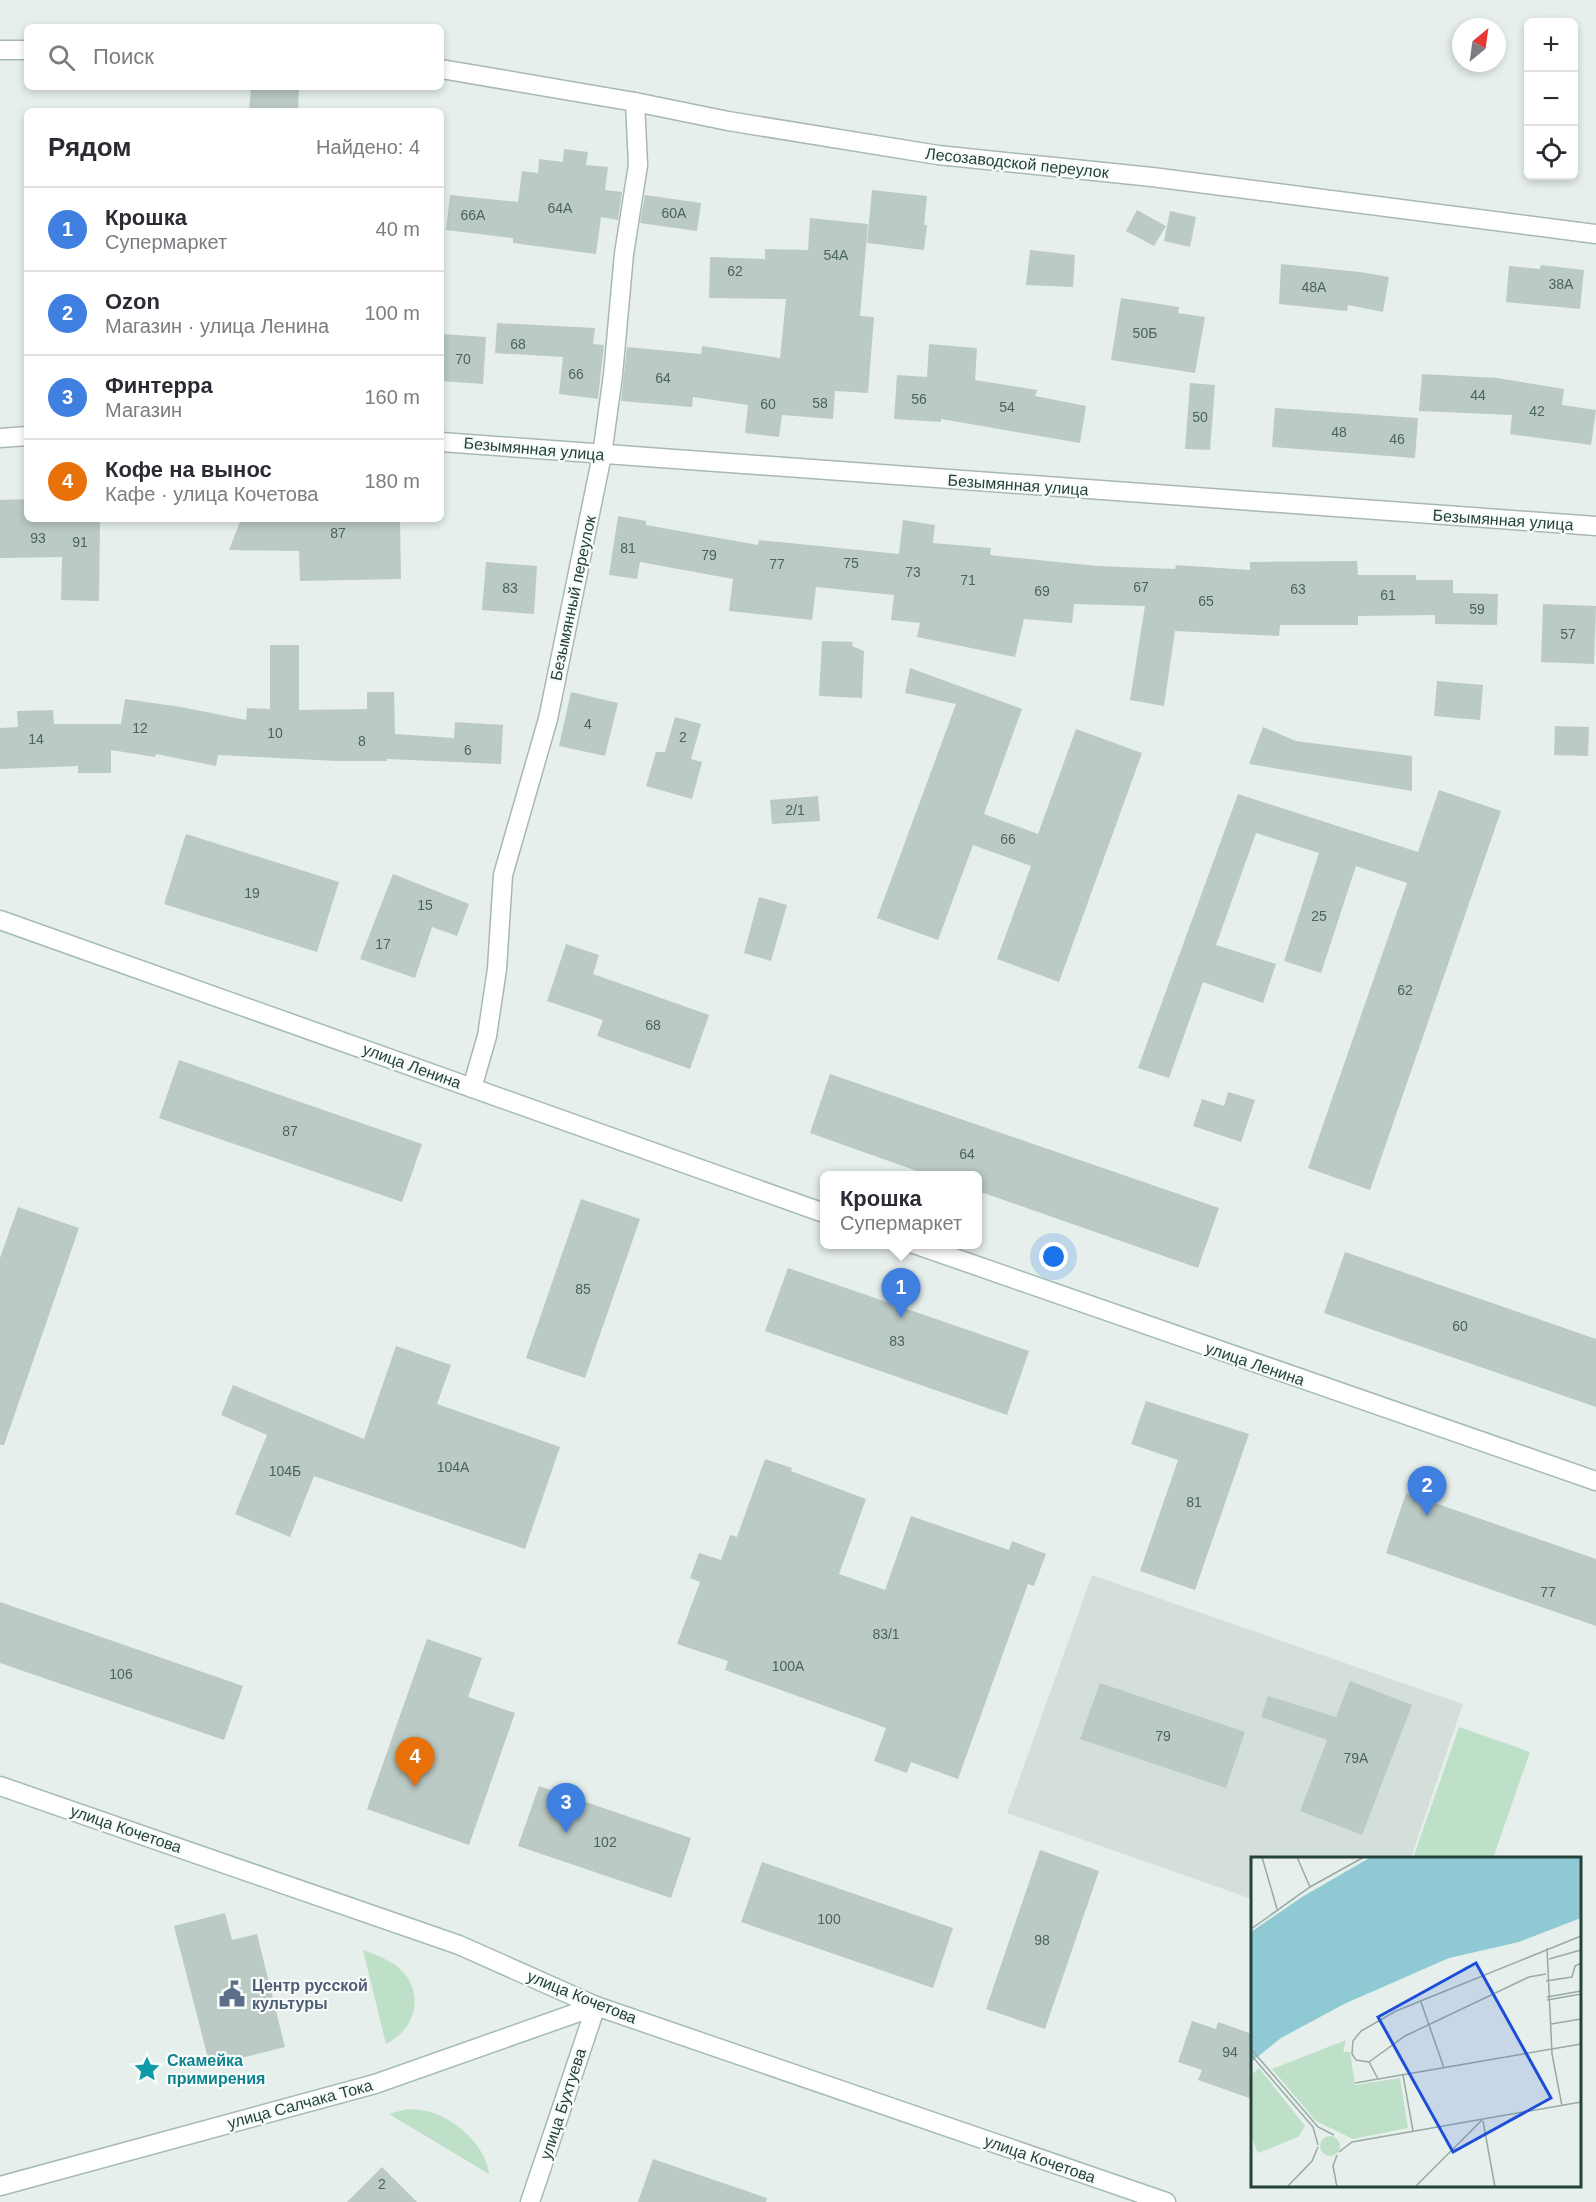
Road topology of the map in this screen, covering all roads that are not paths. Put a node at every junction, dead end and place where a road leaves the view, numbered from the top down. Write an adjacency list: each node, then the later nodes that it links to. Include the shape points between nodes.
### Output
1 (0, 50): 2 (street)
2 (24, 50)
3 (444, 70): 4 (street, Лесозаводской переулок)
4 (635, 102): 5 (street, Лесозаводской переулок, via 938,155 1152,177); 9 (street, Безымянный переулок, via 638,165)
5 (1596, 234)
6 (24, 436): 7 (street)
7 (0, 438)
8 (444, 442): 9 (street, Безымянная улица)
9 (602, 455): 10 (street, Безымянная улица); 12 (street, Безымянный переулок, via 548,718 503,874 488,1036)
10 (1596, 526)
11 (0, 920): 12 (street, улица Ленина)
12 (472, 1088): 13 (street, улица Ленина)
13 (820, 1211)
14 (926, 1249): 15 (street, улица Ленина)
15 (1596, 1481)
16 (0, 1786): 17 (street, улица Кочетова, via 459,1945)
17 (596, 2006): 18 (street, улица Салчака Тока, via 375,2084); 19 (street, улица Бухтуева); 20 (street, улица Кочетова)
18 (0, 2186)
19 (530, 2202)
20 (1166, 2202)

